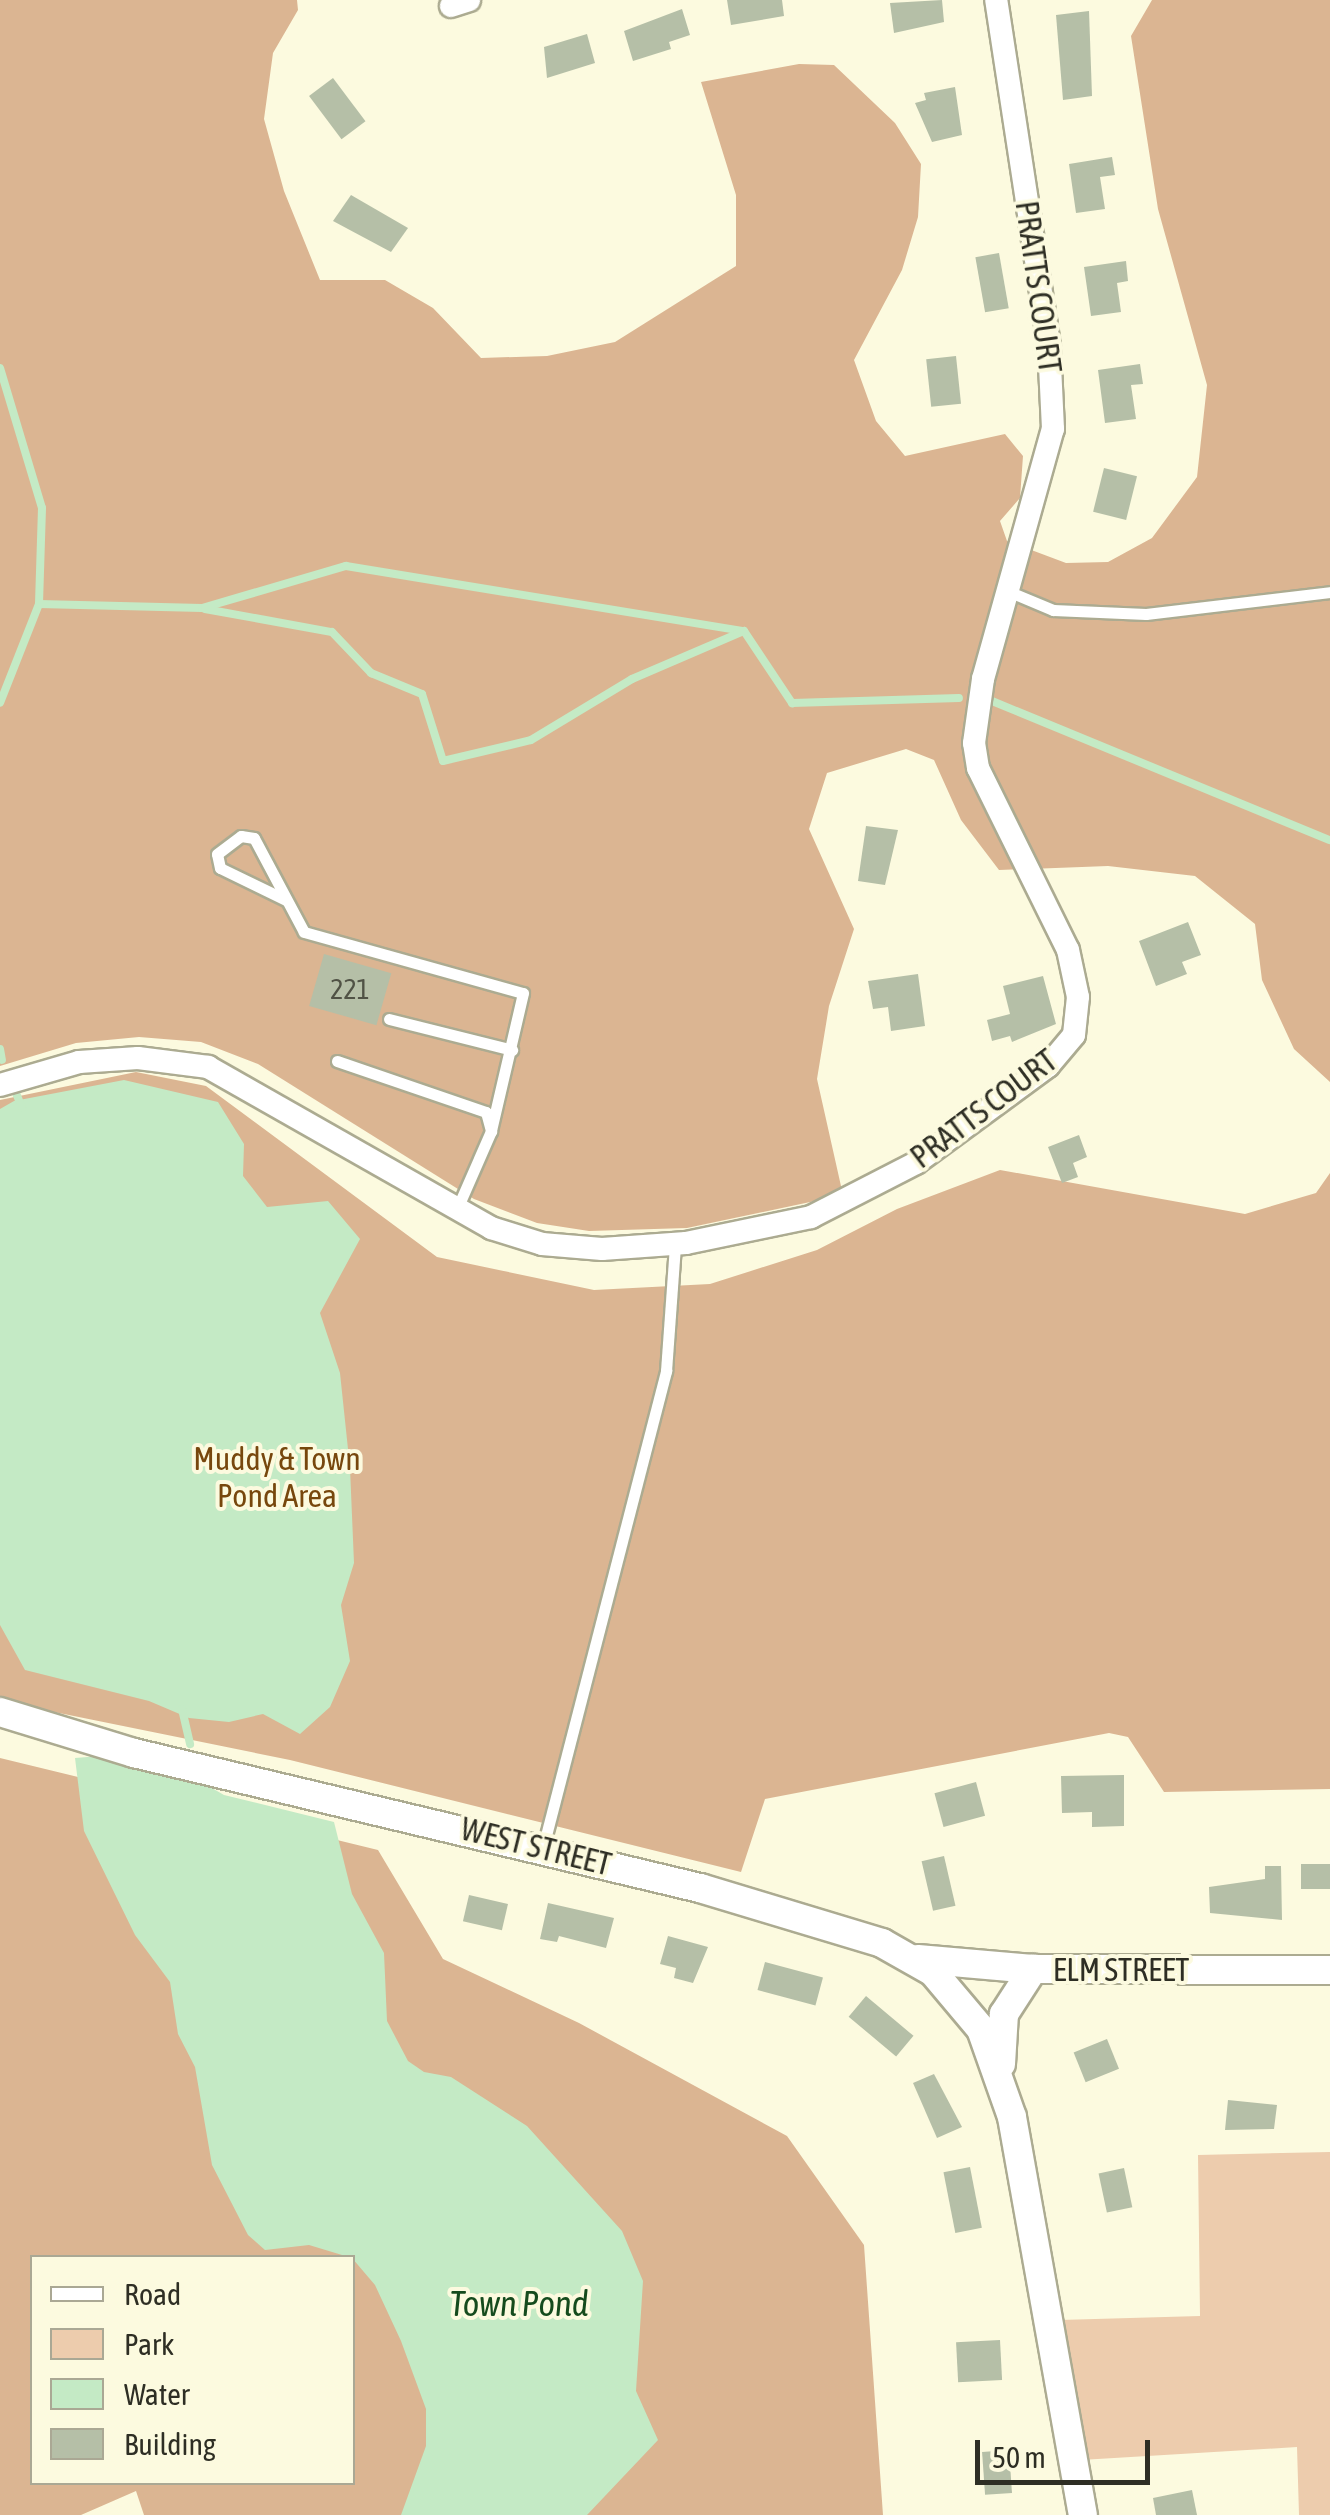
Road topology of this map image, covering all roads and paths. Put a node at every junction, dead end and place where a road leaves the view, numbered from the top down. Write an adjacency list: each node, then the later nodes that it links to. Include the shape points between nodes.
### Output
1 (996, 0): 2 (street, PRATTS COURT, via 1052,388 1048,460)
2 (1010, 592): 3 (lane, via 1053,610 1146,614); 11 (street, PRATTS COURT, via 982,679 974,743 1000,816 1068,950 1078,997 1074,1034 1048,1066 868,1194 784,1226)
3 (1330, 592)
4 (286, 900): 4 (lane, via 254,838 241,836 217,854 220,868); 6 (lane, via 304,932 319,938 522,993)
5 (388, 1019): 6 (lane)
6 (512, 1050): 9 (lane)
7 (338, 1061): 9 (lane, via 481,1106)
8 (0, 1084): 10 (street, PRATTS COURT, via 79,1062 138,1058 208,1067)
9 (491, 1132): 10 (lane)
10 (456, 1211): 11 (street, PRATTS COURT, via 542,1244)
11 (675, 1244): 13 (lane, via 666,1370)
12 (0, 1712): 13 (street, WEST STREET, via 134,1753)
13 (543, 1847): 14 (street, WEST STREET, via 772,1909)
14 (912, 1958): 15 (street, ELM STREET); 17 (street, WEST STREET, via 971,2013)
15 (1033, 1969): 16 (street, ELM STREET); 17 (street, WEST STREET, via 1004,2014)
16 (1330, 1970)
17 (1002, 2085): 18 (street, WEST STREET, via 1021,2152)
18 (1083, 2515)

